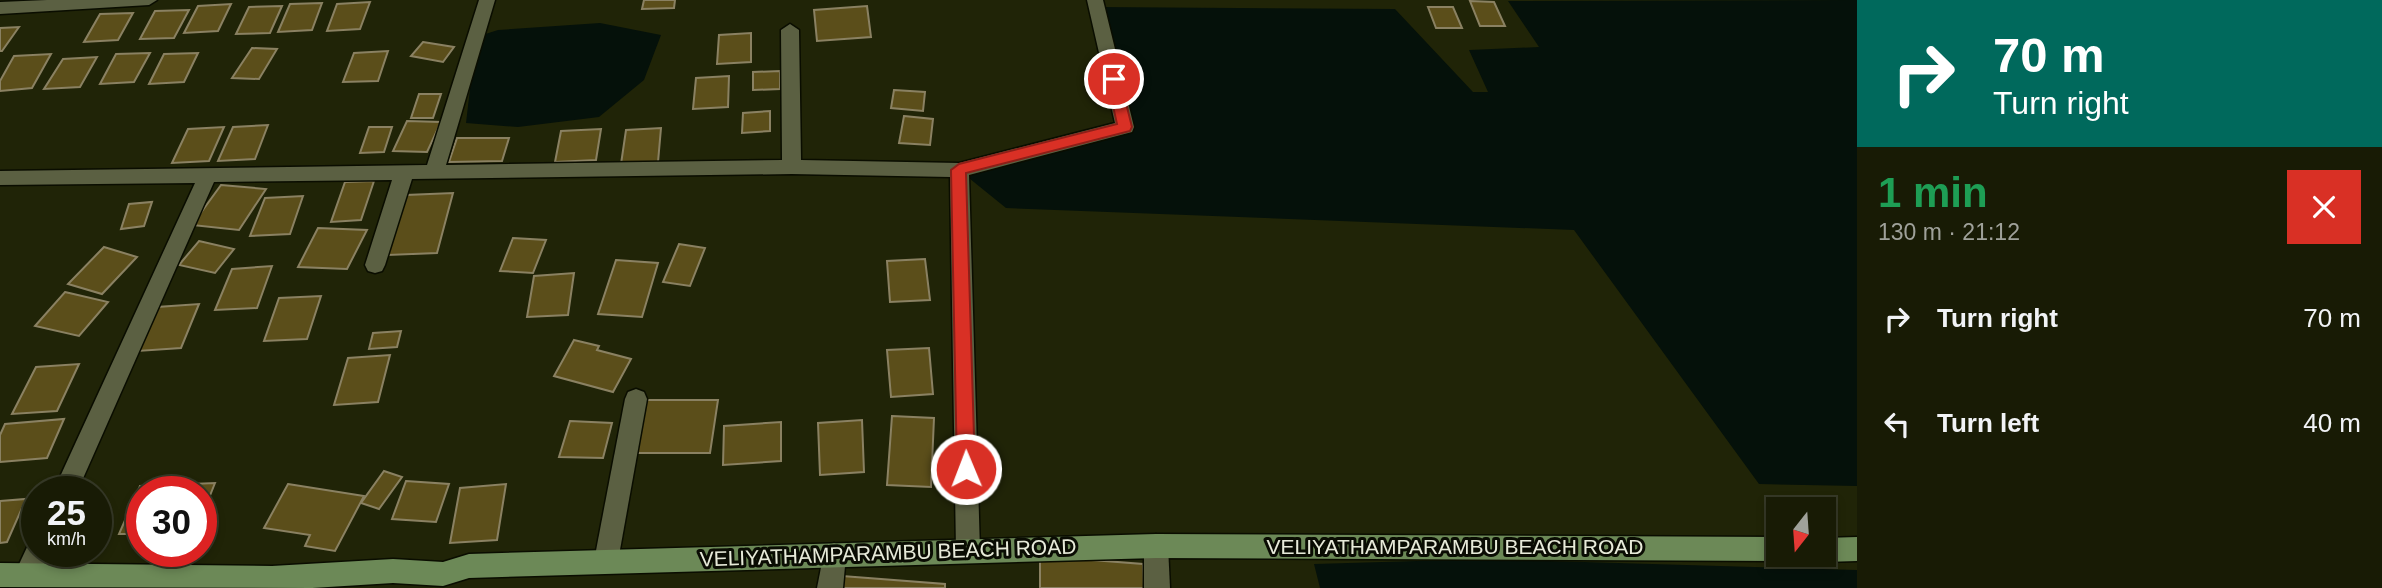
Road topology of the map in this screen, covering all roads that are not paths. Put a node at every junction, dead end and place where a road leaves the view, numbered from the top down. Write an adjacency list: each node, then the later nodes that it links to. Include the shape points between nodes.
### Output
1 (149, 0): 4 (street)
2 (487, 0): 8 (street)
3 (1095, 0): 7 (street, via 1125,127)
4 (0, 8)
5 (790, 30): 6 (street)
6 (792, 167): 7 (street); 8 (street)
7 (959, 170): 19 (street)
8 (435, 171): 9 (street)
9 (404, 173): 10 (street); 12 (street)
10 (208, 175): 11 (street); 14 (street)
11 (0, 178)
12 (375, 265)
13 (636, 399): 21 (street)
14 (72, 476)
15 (1156, 546): 16 (main road, VELIYATHAMPARAMBU BEACH ROAD); 19 (main road, VELIYATHAMPARAMBU BEACH ROAD); 28 (street)
16 (1766, 549)
17 (1857, 549): 18 (main road)
18 (1836, 550)
19 (968, 551): 20 (main road, VELIYATHAMPARAMBU BEACH ROAD)
20 (834, 555): 21 (main road, VELIYATHAMPARAMBU BEACH ROAD); 27 (street)
21 (606, 561): 25 (main road, VELIYATHAMPARAMBU BEACH ROAD, via 469,566)
22 (30, 567): 24 (street)
23 (0, 575): 24 (main road, VELIYATHAMPARAMBU BEACH ROAD)
24 (27, 575): 26 (main road, VELIYATHAMPARAMBU BEACH ROAD)
25 (441, 581): 26 (main road, VELIYATHAMPARAMBU BEACH ROAD, via 393,571)
26 (270, 583)
27 (830, 588)
28 (1157, 588)

